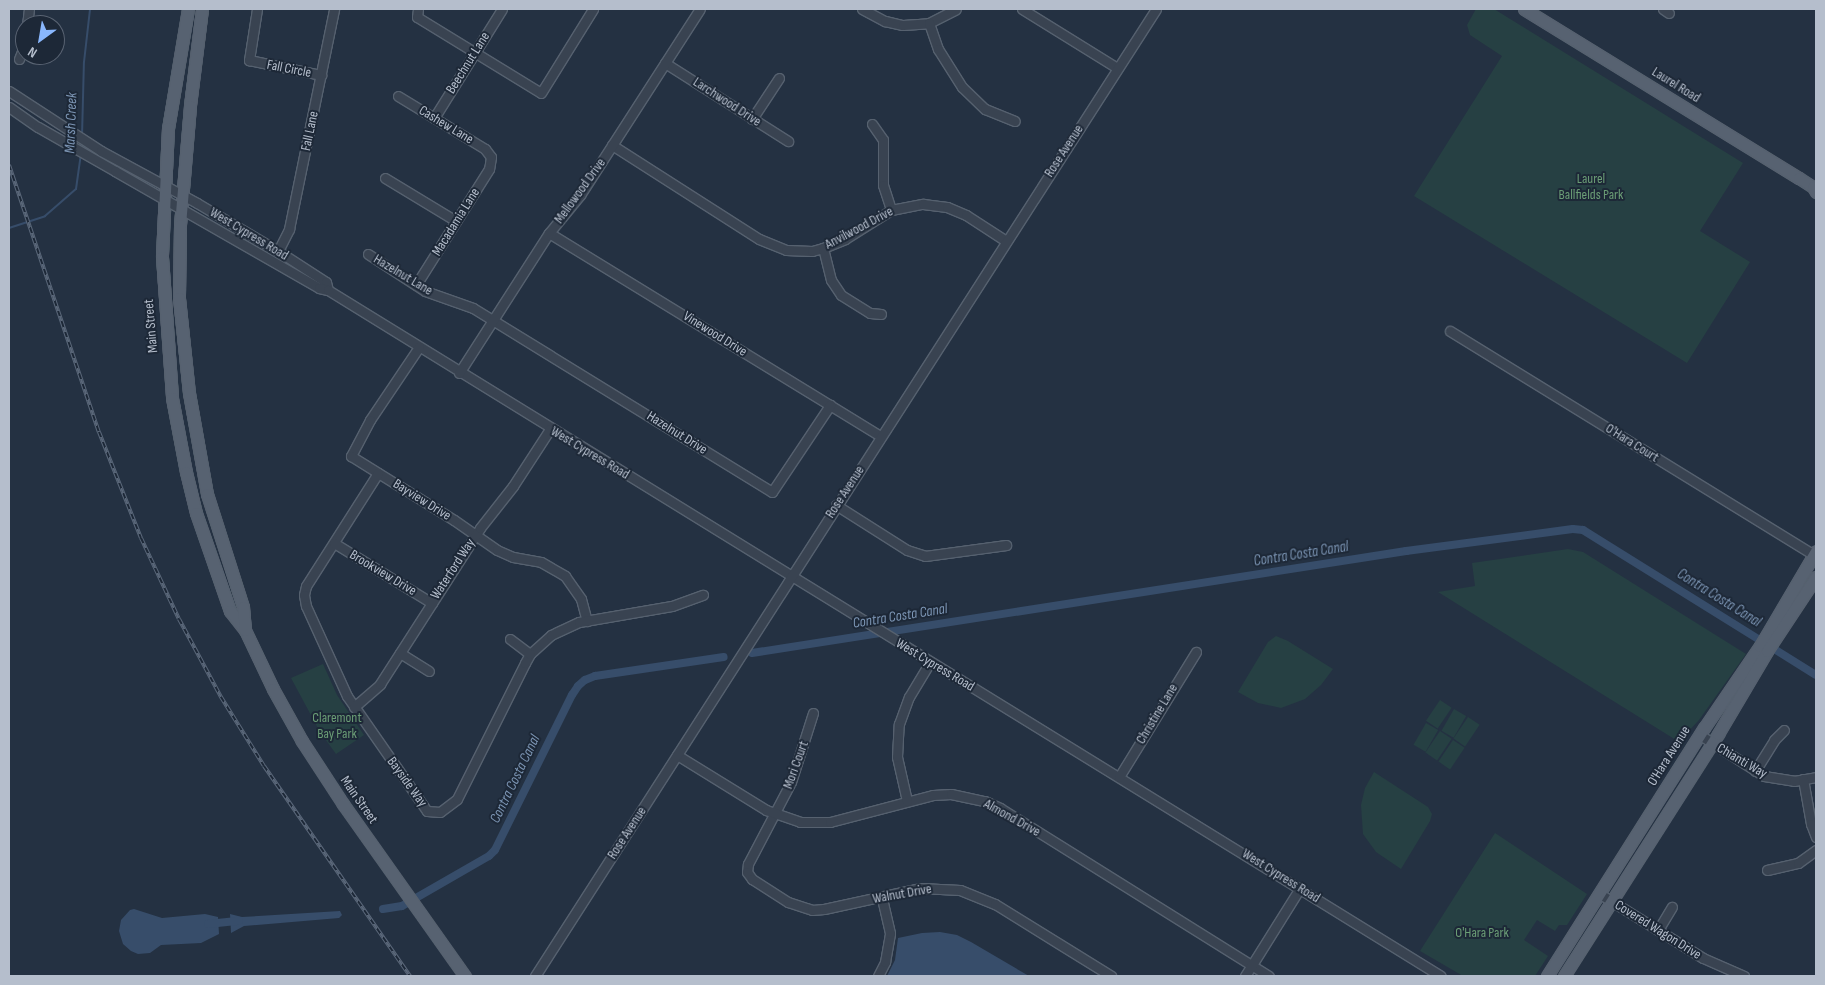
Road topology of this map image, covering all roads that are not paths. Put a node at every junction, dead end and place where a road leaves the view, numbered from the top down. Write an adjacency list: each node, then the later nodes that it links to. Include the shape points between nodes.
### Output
1 (188, 9): 31 (main road, Main Street, via 168,128)
2 (202, 9): 33 (main road, Main Street)
3 (257, 9): 18 (street, Fall Circle, via 249,60)
4 (334, 9): 18 (street, Fall Lane)
5 (418, 9): 15 (street, via 417,17)
6 (502, 9): 15 (street, Beechnut Lane)
7 (593, 9): 15 (street, via 541,93)
8 (700, 9): 16 (street, Mellowood Drive)
9 (862, 9): 14 (street, via 894,23)
10 (956, 9): 14 (street)
11 (1022, 9): 17 (street)
12 (1156, 9): 17 (street, Rose Avenue)
13 (1524, 9): 32 (main road, Laurel Road)
14 (929, 23): 25 (street, via 938,49 967,94 985,109)
15 (474, 52): 23 (street, Beechnut Lane)
16 (666, 63): 24 (street, Larchwood Drive); 28 (street, Mellowood Drive)
17 (1117, 68): 39 (street, Rose Avenue)
18 (321, 76): 41 (street, Fall Lane, via 289,230)
19 (779, 78): 24 (street)
20 (9, 91): 31 (street, West Cypress Road, via 72,133)
21 (398, 96): 23 (street, Cashew Lane)
22 (9, 107): 34 (street, West Cypress Road)
23 (434, 118): 29 (street, Cashew Lane, via 485,149)
24 (752, 119): 27 (street, Larchwood Drive)
25 (1016, 121)
26 (872, 124): 36 (street, via 883,140 883,185)
27 (788, 142)
28 (612, 145): 38 (street, Mellowood Drive, via 580,195); 40 (street, Anvilwood Drive, via 759,239 786,250)
29 (491, 157): 37 (street, Macadamia Lane, via 489,169)
30 (385, 178): 37 (street)
31 (164, 185): 33 (street, West Cypress Road); 34 (main road, Main Street)
32 (1815, 189)
33 (182, 195): 35 (main road, Main Street); 41 (street, West Cypress Road)
34 (164, 199): 35 (street, West Cypress Road); 64 (main road, Main Street, via 165,316 179,438 196,513 214,569 230,611)
35 (181, 208): 44 (street, West Cypress Road, via 319,288); 64 (main road, Main Street, via 179,298 189,393 208,494 243,607)
36 (891, 210): 39 (street, Anvilwood Drive, via 923,204 947,207 966,215); 40 (street, Anvilwood Drive, via 845,239)
37 (456, 221): 43 (street, Macadamia Lane)
38 (549, 232): 46 (street, Mellowood Drive); 50 (street, Vinewood Drive)
39 (1006, 241): 52 (street, Rose Avenue)
40 (823, 248): 45 (street, via 831,280 841,295 870,313)
41 (278, 251): 44 (street, West Cypress Road, via 326,282)
42 (368, 254): 43 (street, Hazelnut Lane)
43 (416, 285): 46 (street, Hazelnut Lane, via 438,297 474,308)
44 (328, 290): 48 (street, West Cypress Road)
45 (881, 314)
46 (493, 320): 49 (street, Mellowood Drive); 50 (street, Hazelnut Drive, via 772,492)
47 (1450, 331): 58 (street, O'Hara Court)
48 (419, 347): 49 (street, West Cypress Road); 53 (street, Bayview Drive, via 350,454)
49 (459, 373): 51 (street, West Cypress Road)
50 (830, 405): 52 (street, Vinewood Drive)
51 (550, 428): 55 (street, Waterford Way); 59 (street, West Cypress Road)
52 (880, 436): 54 (street, Rose Avenue)
53 (378, 473): 55 (street, Bayview Drive); 56 (street, Bayside Way)
54 (836, 505): 57 (street, via 907,550 925,556); 59 (street, Rose Avenue)
55 (476, 535): 62 (street, Waterford Way); 63 (street, Bayview Drive, via 497,550 513,557 541,562 565,576 581,599)
56 (334, 543): 62 (street, Brookview Drive); 72 (street, Bayside Way, via 306,586 304,595 337,679)
57 (1006, 545)
58 (1815, 553): 66 (main road, O'Hara Avenue)
59 (791, 576): 70 (street, West Cypress Road); 77 (street, Rose Avenue)
60 (1816, 577): 66 (main road, O'Hara Avenue)
61 (703, 594): 63 (street, Bayside Way, via 672,606)
62 (432, 603): 68 (street, Waterford Way)
63 (587, 620): 69 (street, Bayside Way, via 558,631)
64 (244, 630): 96 (main road, Main Street, via 302,741)
65 (510, 639): 69 (street)
66 (1766, 644): 75 (main road, O'Hara Avenue); 76 (main road, O'Hara Avenue)
67 (1196, 652): 79 (street, Christine Lane)
68 (400, 654): 71 (street); 72 (street, Waterford Way, via 380,684)
69 (530, 654): 72 (street, Bayside Way, via 461,792 449,807 440,812 427,811 421,804)
70 (930, 662): 79 (street, West Cypress Road); 82 (street, via 909,697 899,724 897,757)
71 (429, 671)
72 (354, 707)
73 (813, 713): 83 (street, Mori Court, via 797,767)
74 (1784, 730): 78 (street)
75 (1700, 735): 76 (street, Chianti Way); 87 (main road, O'Hara Avenue)
76 (1712, 743): 78 (street, Chianti Way); 88 (main road, O'Hara Avenue)
77 (677, 755): 83 (street, Almond Drive); 97 (street, Rose Avenue)
78 (1754, 771): 81 (street, Chianti Way, via 1779,780)
79 (1119, 777): 89 (street, West Cypress Road)
80 (1816, 778): 81 (street, Chianti Way)
81 (1803, 779): 84 (street)
82 (907, 801): 83 (street, Almond Drive, via 830,822 800,822); 95 (street, Almond Drive, via 951,794 968,796 1000,808)
83 (776, 815): 91 (street, Walnut Drive, via 748,864 747,872 758,885 788,902 812,910)
84 (1816, 837)
85 (1816, 850): 86 (street, via 1798,863)
86 (1767, 870)
87 (1609, 880): 88 (main road); 90 (main road, O'Hara Avenue)
88 (1624, 883): 92 (main road, O'Hara Avenue)
89 (1300, 888): 95 (street); 102 (street, West Cypress Road)
90 (1600, 894): 92 (street, Covered Wagon Drive); 103 (main road, O'Hara Avenue)
91 (882, 897): 98 (street, via 890,941 886,962); 99 (street, Walnut Drive, via 920,888 940,888 977,896)
92 (1612, 902): 94 (street, Covered Wagon Drive); 104 (main road, O'Hara Avenue)
93 (1672, 907): 94 (street)
94 (1658, 930): 105 (street, Covered Wagon Drive, via 1703,958)
95 (1252, 965): 100 (street); 101 (street, Almond Drive)
96 (465, 976)
97 (535, 976)
98 (878, 976)
99 (1111, 976)
100 (1245, 976)
101 (1269, 976)
102 (1441, 976)
103 (1547, 976)
104 (1564, 976)
105 (1744, 976)

